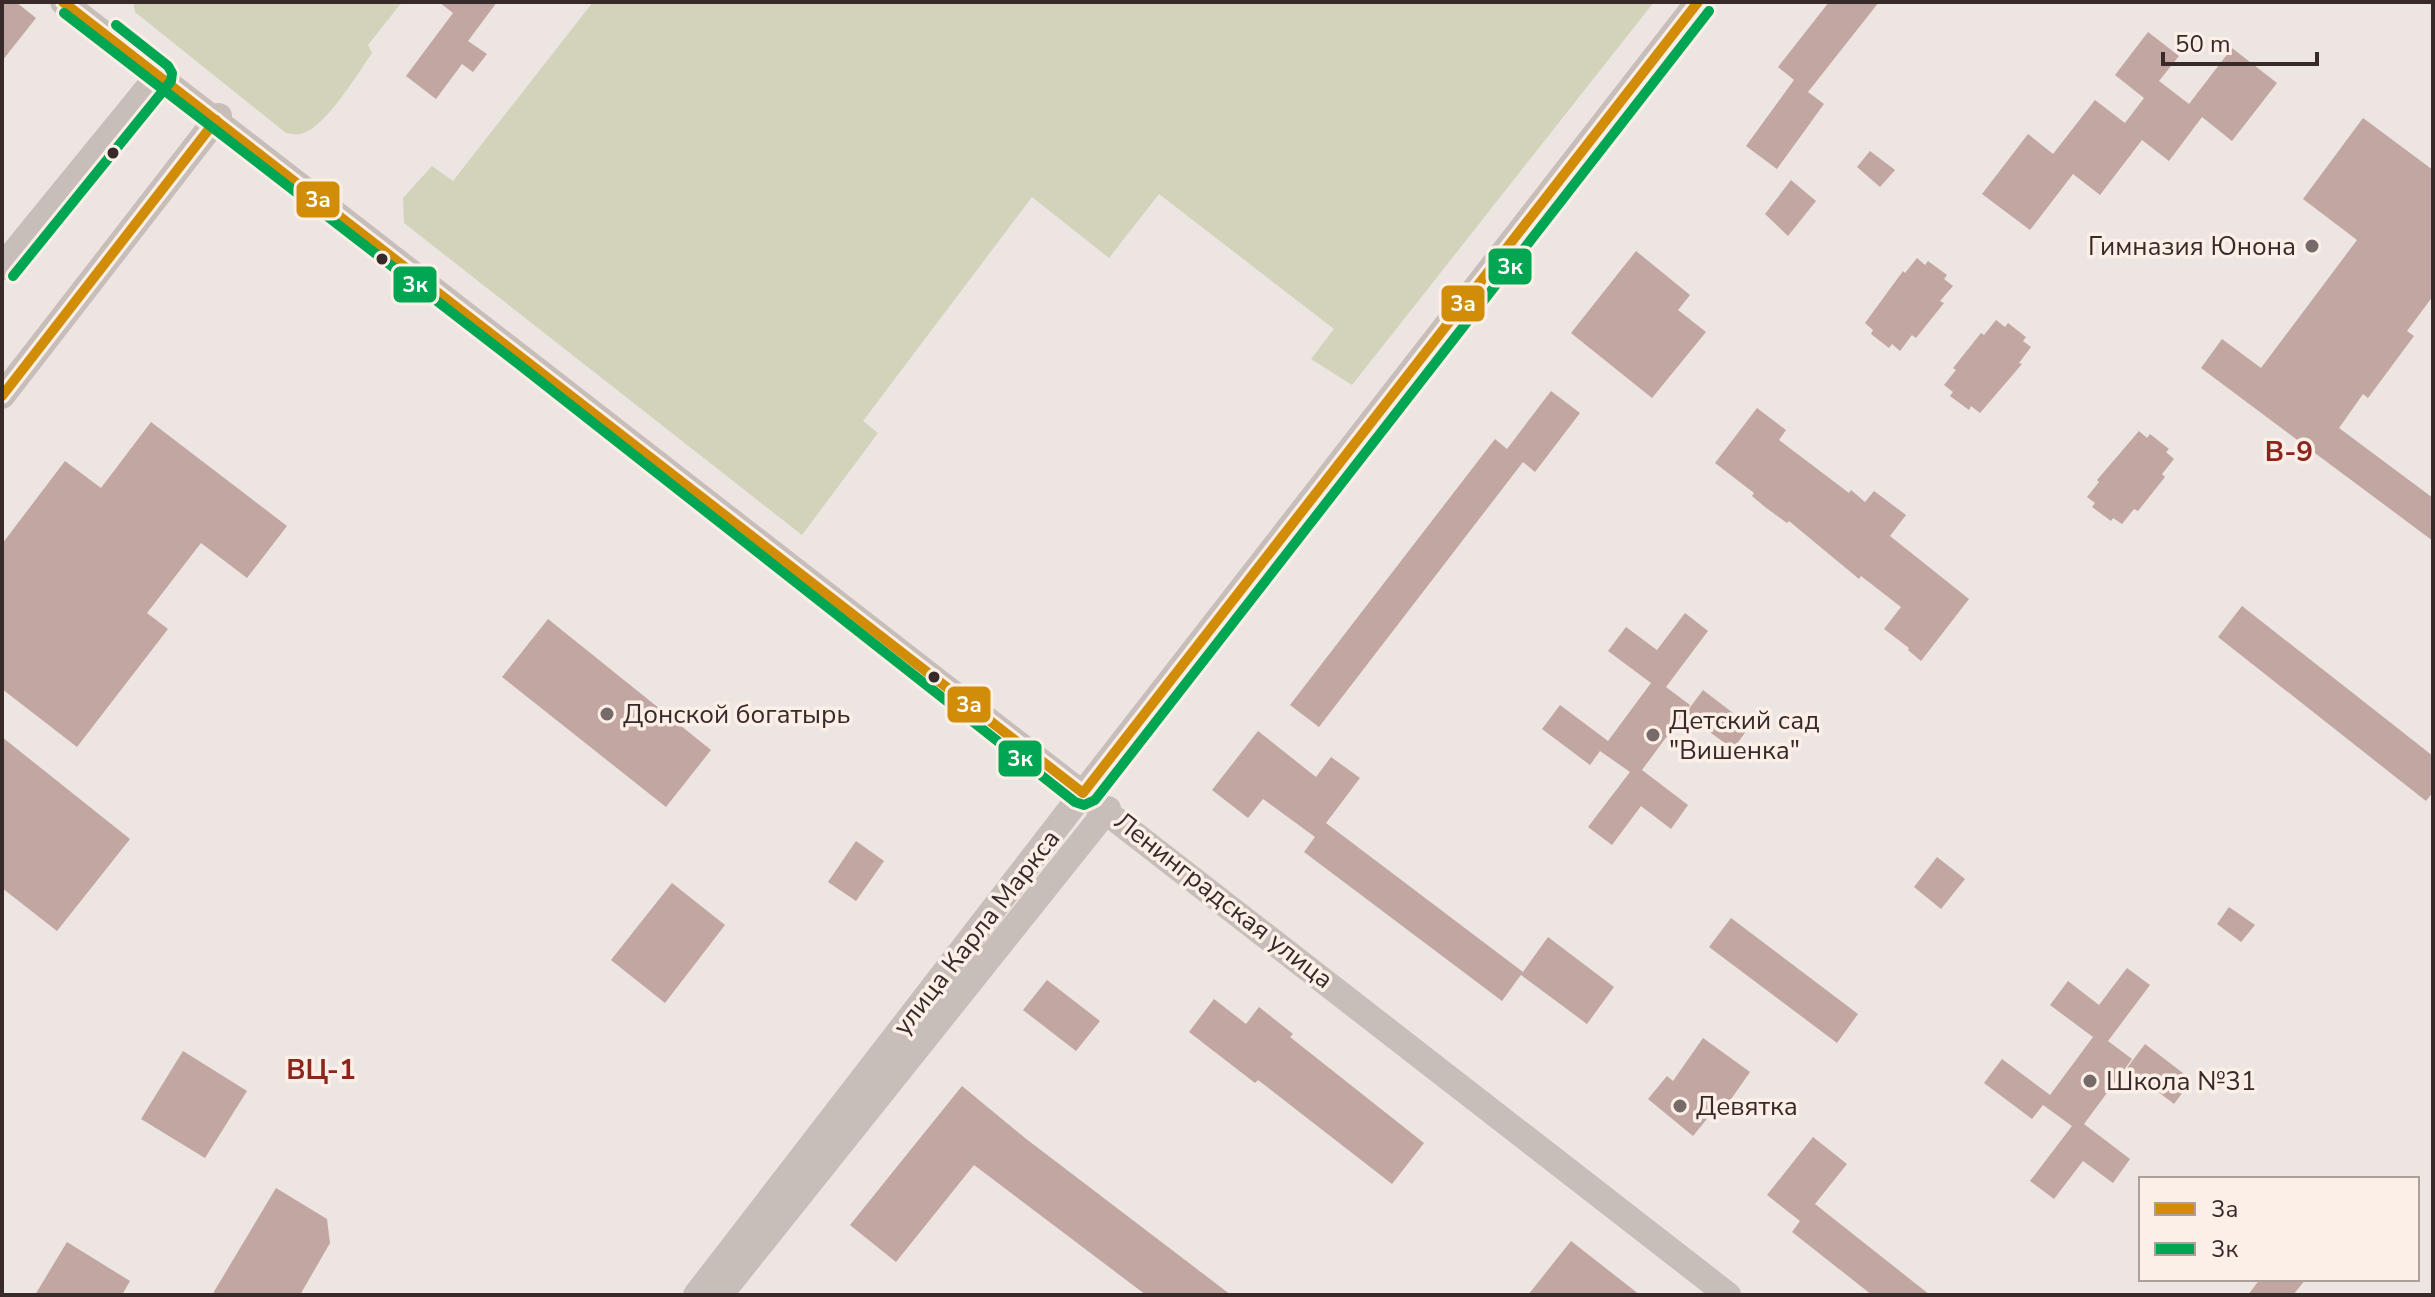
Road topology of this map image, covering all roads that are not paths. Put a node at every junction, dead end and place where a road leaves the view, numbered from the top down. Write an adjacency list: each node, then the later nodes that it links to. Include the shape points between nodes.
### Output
1 (63, 2): 4 (street)
2 (73, 2): 4 (street, Ленинградская улица)
3 (1698, 2): 9 (street, улица Карла Маркса)
4 (160, 74): 5 (street, Ленинградская улица); 6 (street)
5 (218, 118): 7 (street); 9 (street, Ленинградская улица, via 525,351)
6 (2, 267)
7 (14, 365): 8 (street)
8 (2, 396)
9 (1084, 792): 10 (street, Ленинградская улица); 11 (street, улица Карла Маркса)
10 (1107, 810): 12 (street, улица Карла Маркса); 13 (street, Ленинградская улица)
11 (696, 1295)
12 (720, 1295)
13 (1730, 1295)

